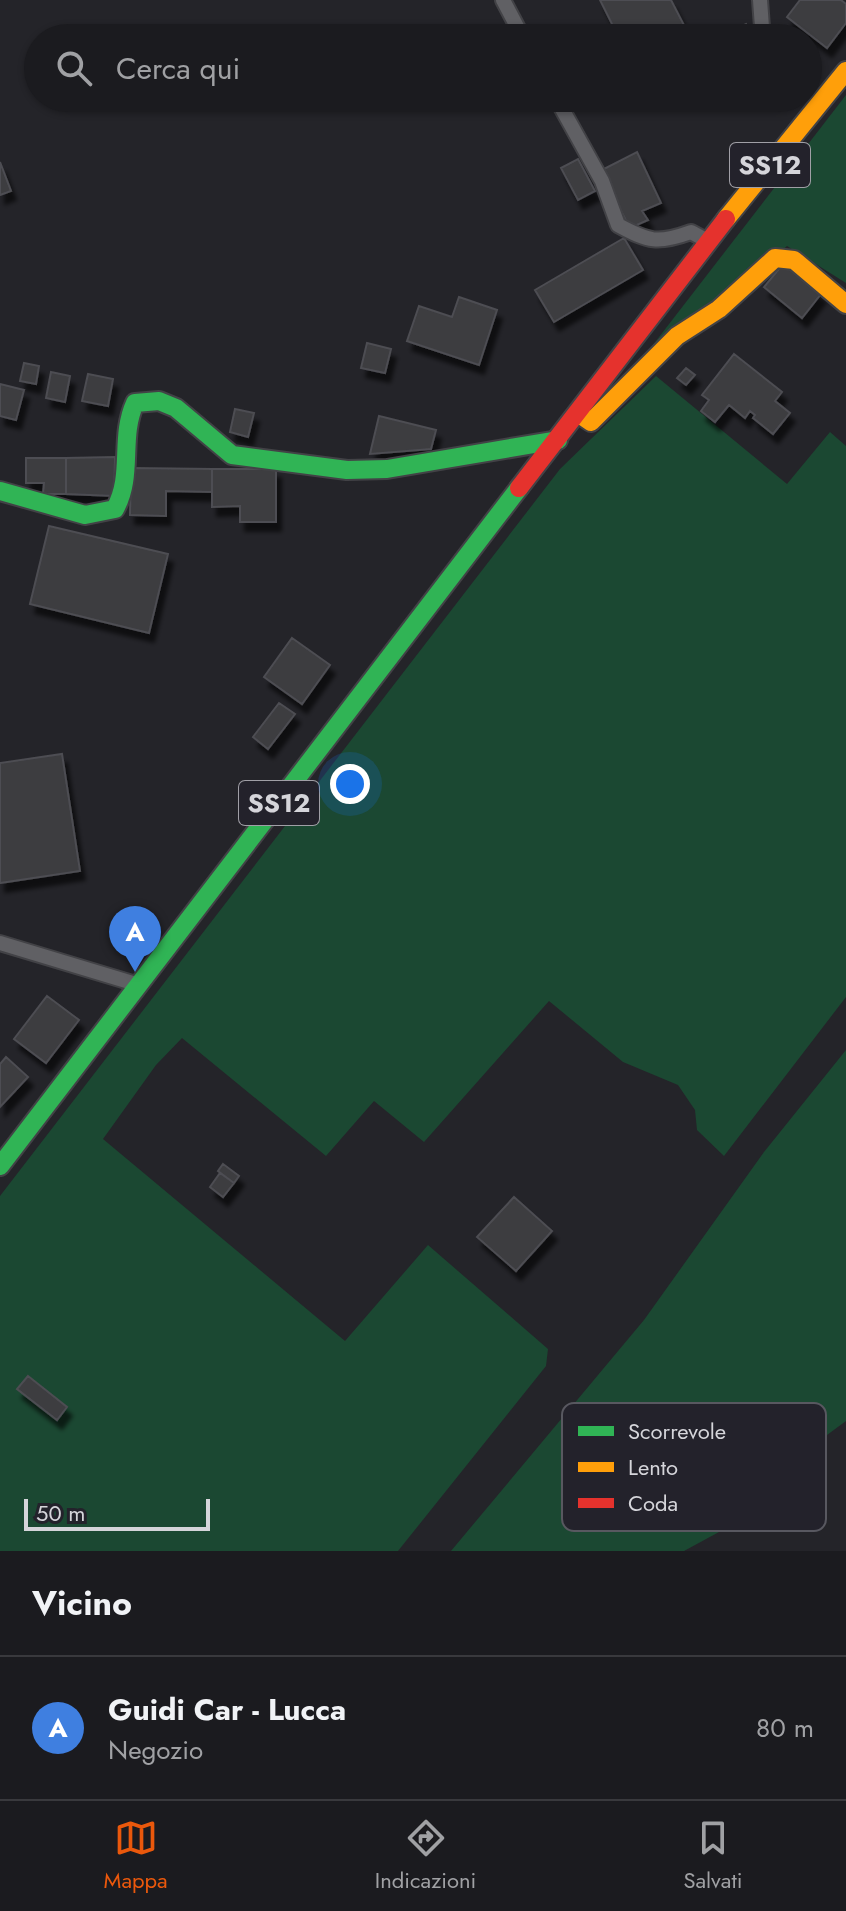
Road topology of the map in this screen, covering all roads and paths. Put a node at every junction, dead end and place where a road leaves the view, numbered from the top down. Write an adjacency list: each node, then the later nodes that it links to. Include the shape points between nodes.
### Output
1 (503, 0): 3 (lane)
2 (760, 0): 4 (lane)
3 (516, 24)
4 (762, 24)
5 (846, 71): 6 (main road, SS12)
6 (822, 90)
7 (564, 112): 9 (lane, via 602,181 618,225 645,240 666,241 691,232)
8 (802, 112): 9 (main road, SS12)
9 (708, 241): 11 (main road, SS12)
10 (846, 304): 11 (main road, via 794,260 775,258 719,309 677,336 591,422)
11 (578, 413): 12 (main road, SS12)
12 (558, 440): 13 (main road, via 387,469 347,470 232,455 176,408 159,401 135,403 126,432 125,488 115,509 85,515); 15 (main road, SS12)
13 (0, 491)
14 (0, 943): 15 (lane)
15 (140, 985): 16 (main road, SS12)
16 (0, 1166)

